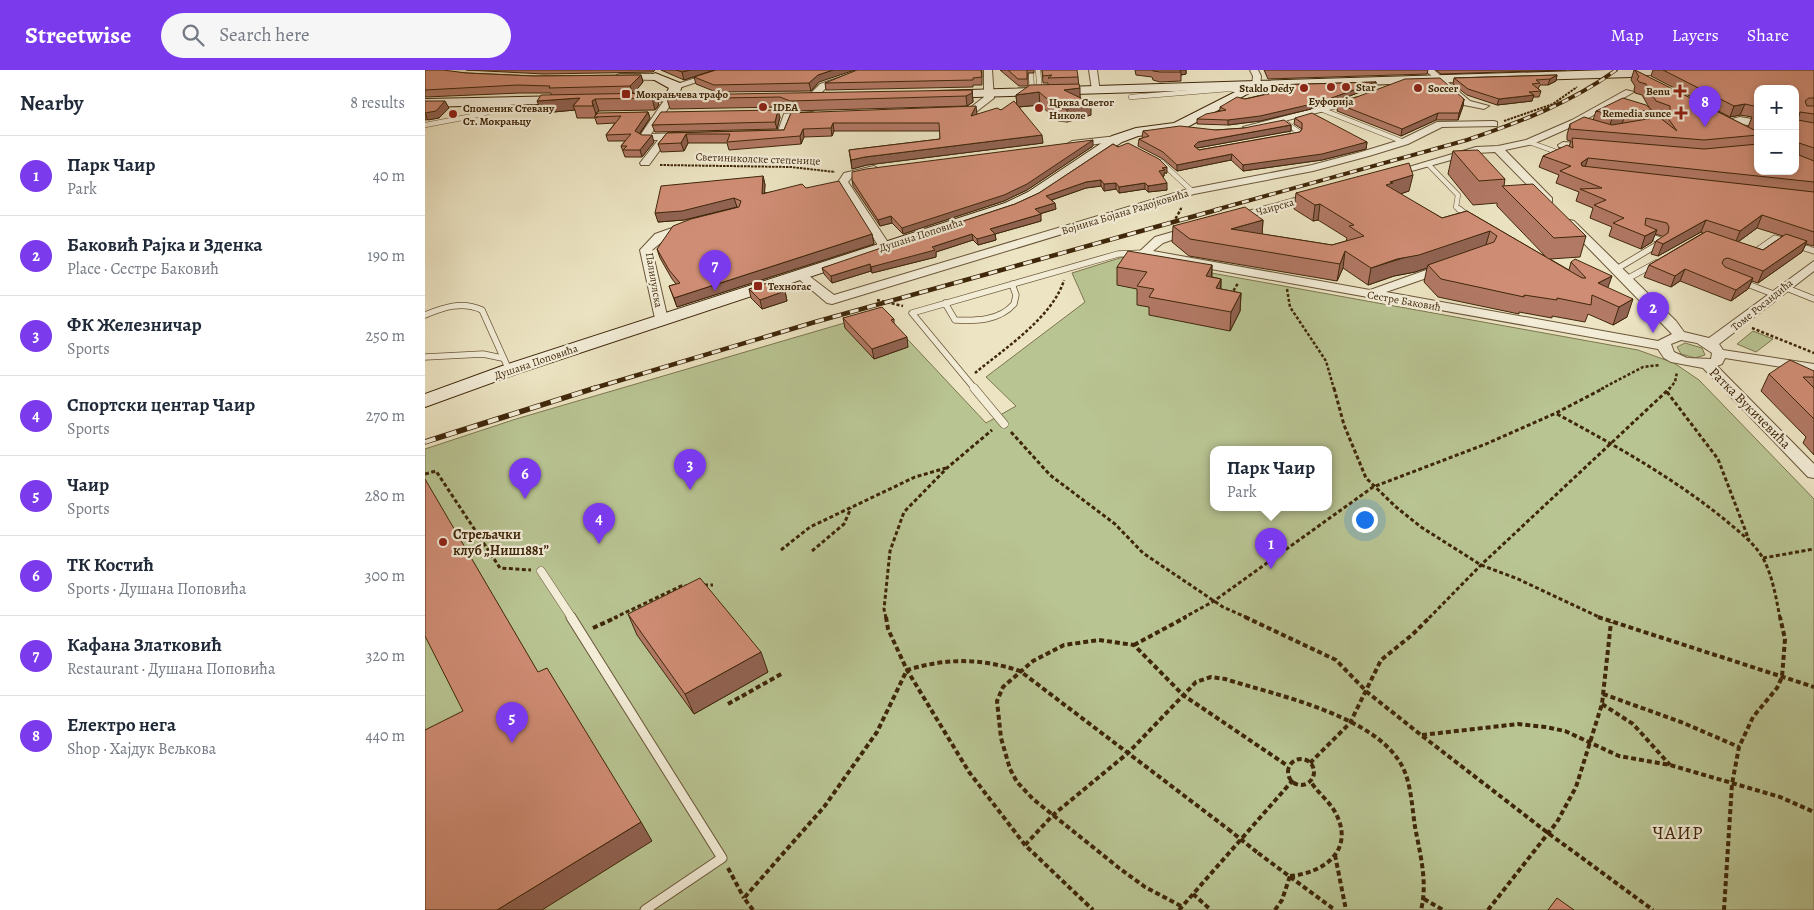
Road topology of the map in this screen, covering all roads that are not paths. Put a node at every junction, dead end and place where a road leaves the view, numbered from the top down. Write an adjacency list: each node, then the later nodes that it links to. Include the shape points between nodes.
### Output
1 (639, 70): 14 (street)
2 (729, 70): 20 (street)
3 (870, 70): 24 (street, via 823,86)
4 (988, 70): 30 (street)
5 (1038, 70): 21 (lane)
6 (1093, 70): 18 (street)
7 (1254, 70): 17 (street, via 1257,76)
8 (1628, 71): 9 (street); 10 (street); 16 (street)
9 (1682, 72)
10 (1584, 73): 11 (street)
11 (1434, 74): 15 (street); 35 (street, via 1462,104)
12 (1031, 75): 21 (lane)
13 (607, 77): 14 (street)
14 (655, 77): 20 (street)
15 (1407, 79): 17 (street); 19 (street)
16 (1655, 86)
17 (1252, 88): 18 (street); 29 (lane); 45 (street, Душана Поповића)
18 (1097, 90): 21 (street)
19 (1383, 90)
20 (673, 92): 27 (street); 31 (street); 52 (street, via 644,137)
21 (1036, 92): 30 (street)
22 (1629, 92): 56 (street, via 1615,104)
23 (930, 94): 30 (street)
24 (813, 96): 25 (street); 28 (street)
25 (832, 96)
26 (1370, 96): 36 (street)
27 (717, 97)
28 (796, 97)
29 (1131, 97)
30 (985, 98): 38 (street, via 969,111)
31 (611, 99)
32 (582, 100): 33 (street)
33 (513, 101): 34 (street); 44 (lane, via 483,114)
34 (425, 102)
35 (1484, 106)
36 (1323, 110): 40 (street); 55 (lane)
37 (1636, 110): 46 (lane, via 1663,119)
38 (944, 113)
39 (826, 115): 49 (street, via 783,114 782,134)
40 (1281, 120): 47 (street); 53 (lane, via 1299,132)
41 (1720, 120): 42 (street); 51 (street)
42 (1754, 122)
43 (1494, 124): 55 (street, Војника Бојана Радојковића, via 1441,124)
44 (425, 126)
45 (1177, 127): 48 (street); 54 (street, Душана Поповића, via 1136,132)
46 (1649, 127)
47 (1235, 129)
48 (1190, 131)
49 (752, 135)
50 (694, 136): 52 (street)
51 (1749, 136)
52 (665, 137): 62 (street)
53 (1283, 137)
54 (1121, 141): 57 (street); 73 (street, Душана Поповића, via 1020,201)
55 (1404, 142): 66 (street, Војника Бојана Радојковића, via 1313,168)
56 (1529, 142): 58 (lane); 60 (street)
57 (1061, 145)
58 (1559, 148): 59 (street)
59 (1602, 148)
60 (1498, 149): 63 (street, via 1476,150); 80 (street)
61 (1154, 159): 66 (lane)
62 (645, 163)
63 (1428, 164): 65 (street); 69 (lane, via 1458,194 1457,209)
64 (886, 168): 73 (street, via 848,175 843,182)
65 (1379, 177)
66 (1191, 191): 87 (street, Војника Бојана Радојковића)
67 (1325, 193): 68 (street, Чаирска)
68 (1223, 221)
69 (1475, 221)
70 (700, 222): 91 (street, Палилулска, via 664,234 651,242 646,250)
71 (1204, 226): 76 (street, via 1167,237)
72 (1644, 234): 80 (lane, via 1660,240 1660,243)
73 (885, 247): 81 (street, Душана Поповића)
74 (1814, 251): 75 (lane, via 1775,238 1751,255)
75 (1743, 252)
76 (1144, 253): 84 (lane, via 1118,254); 86 (street, Сестре Баковић)
77 (1662, 259): 83 (lane)
78 (1458, 263): 86 (street)
79 (1814, 265): 85 (street, Томе Росандића)
80 (1615, 270): 83 (street)
81 (800, 275): 87 (street, via 832,300); 91 (street, Душана Поповића)
82 (1731, 278): 85 (lane)
83 (1625, 280): 92 (street)
84 (1012, 284): 89 (lane); 89 (lane, via 1017,300 1011,309 999,315 973,322 955,320)
85 (1780, 291): 88 (lane); 94 (street, Томе Росандића, via 1727,333)
86 (1368, 294): 93 (street, Сестре Баковић)
87 (850, 295)
88 (1814, 299)
89 (945, 303): 100 (lane, via 912,313)
90 (425, 315): 96 (lane, via 453,306 475,306 482,310)
91 (661, 320): 96 (street, Душана Поповића)
92 (1680, 336): 93 (street, via 1668,339); 94 (street, via 1695,338)
93 (1663, 346): 97 (street, Сестре Баковић, via 1669,354 1683,361)
94 (1714, 349): 97 (street, via 1717,361); 98 (street, via 1756,361)
95 (425, 357): 96 (lane, via 483,354)
96 (505, 364): 99 (street, Душана Поповића)
97 (1707, 364): 101 (street, Ратка Вукичевића)
98 (1814, 368)
99 (425, 401)
100 (1003, 424)
101 (1814, 474)
102 (541, 571): 103 (lane, via 722,858)
103 (645, 910)

